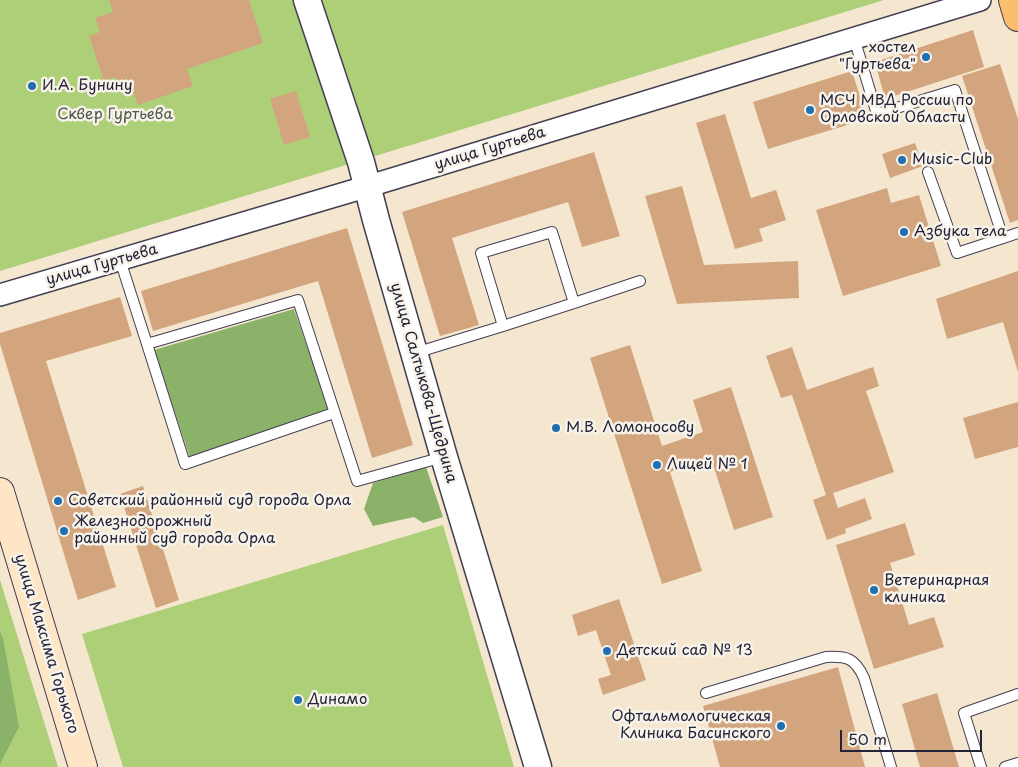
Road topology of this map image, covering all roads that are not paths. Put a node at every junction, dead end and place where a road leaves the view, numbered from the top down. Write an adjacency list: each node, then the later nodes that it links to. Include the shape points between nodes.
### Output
1 (307, 0): 7 (street, улица Салтыкова-Щедрина)
2 (980, 0): 5 (street, улица Гуртьева)
3 (1013, 0): 4 (main road)
4 (1018, 17)
5 (854, 38): 7 (street, улица Гуртьева); 9 (lane, via 877,114 955,90)
6 (928, 172): 9 (lane, via 957,253)
7 (367, 186): 10 (street, улица Гуртьева); 16 (street, улица Салтыкова-Щедрина)
8 (1018, 233): 9 (lane)
9 (1003, 238)
10 (120, 260): 12 (street, улица Гуртьева); 15 (lane)
11 (640, 281): 13 (lane)
12 (0, 295)
13 (574, 303): 14 (lane); 14 (lane, via 552,232 481,253)
14 (503, 326): 16 (lane)
15 (147, 344): 17 (lane, via 298,300); 17 (lane, via 185,464)
16 (414, 354): 18 (street, улица Салтыкова-Щедрина)
17 (334, 413): 18 (lane, via 357,481)
18 (444, 457): 24 (street, улица Салтыкова-Щедрина)
19 (0, 492): 23 (main road, улица Максима Горького)
20 (706, 693): 25 (lane, via 826,657 845,657 857,664 864,678)
21 (1018, 694): 26 (lane, via 964,713)
22 (1018, 763): 27 (lane)
23 (83, 767)
24 (538, 767)
25 (891, 767)
26 (981, 767)
27 (1005, 767)

